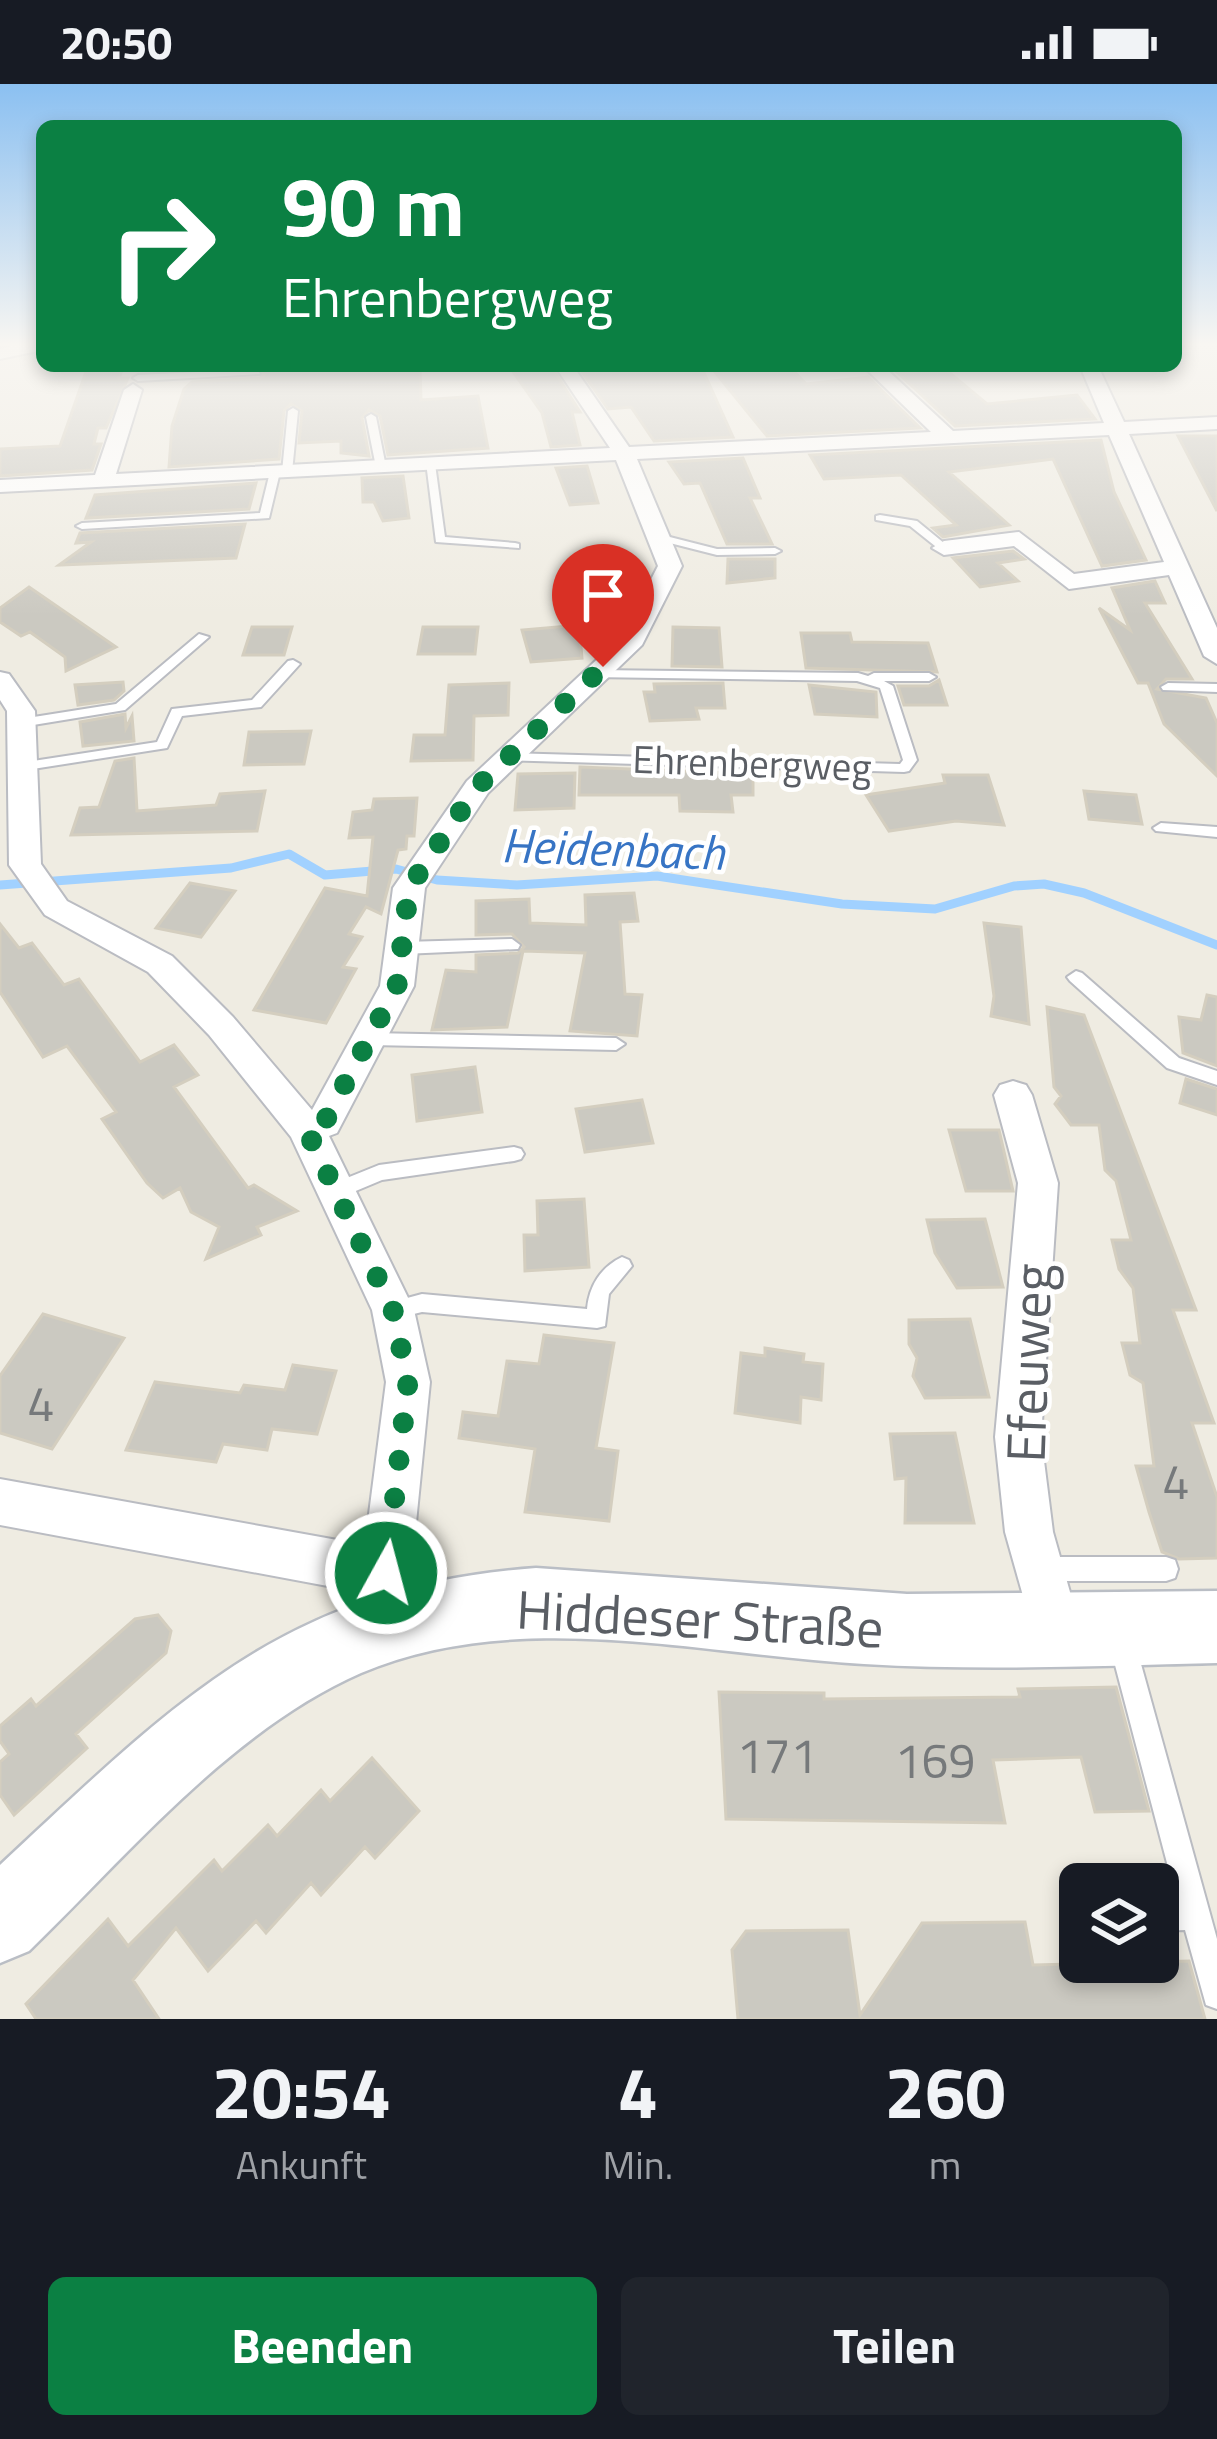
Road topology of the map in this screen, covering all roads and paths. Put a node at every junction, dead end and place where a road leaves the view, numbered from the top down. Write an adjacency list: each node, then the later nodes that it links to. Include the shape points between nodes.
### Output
1 (118, 435): 13 (street)
2 (288, 435): 12 (lane)
3 (375, 435): 11 (lane)
4 (611, 435): 9 (street)
5 (946, 435): 8 (street)
6 (1006, 435): 8 (street)
7 (1118, 435): 21 (street)
8 (949, 438): 9 (street)
9 (625, 456): 10 (street); 17 (street)
10 (430, 464): 11 (street); 18 (lane, via 440,540)
11 (381, 467): 12 (street)
12 (281, 472): 13 (street); 16 (lane, via 265,516)
13 (103, 481): 14 (street)
14 (0, 486)
15 (880, 518): 19 (lane, via 913,523)
16 (82, 526)
17 (658, 537): 20 (lane, via 717,552); 26 (street, via 670,566 633,640)
18 (515, 546)
19 (944, 548): 21 (street, via 1019,539 1069,582)
20 (776, 551)
21 (1176, 567): 22 (street)
22 (1207, 614): 24 (street)
23 (203, 637): 32 (lane, via 120,707)
24 (1217, 656)
25 (293, 664): 34 (lane, via 256,704 177,712 162,745)
26 (599, 671): 27 (lane, Ehrenbergweg); 33 (street)
27 (858, 672): 28 (lane); 33 (lane, Ehrenbergweg, via 886,686 895,701 910,760 904,768)
28 (929, 676)
29 (0, 680): 32 (street, via 16,698)
30 (1168, 687): 31 (lane)
31 (1217, 688)
32 (21, 723): 34 (street)
33 (508, 757): 41 (street, via 477,787 417,876)
34 (20, 766): 35 (street)
35 (10, 803): 47 (street, via 26,865 56,908 160,964)
36 (1161, 828): 37 (lane)
37 (1217, 832)
38 (1196, 840): 39 (lane)
39 (1217, 842)
40 (512, 945): 41 (lane)
41 (404, 948): 43 (street, via 397,986)
42 (1076, 977): 45 (lane, via 1173,1063)
43 (370, 1039): 44 (lane); 47 (street, via 324,1123)
44 (616, 1044)
45 (1217, 1078)
46 (1013, 1095): 55 (street, Efeuweg, via 1037,1183 1018,1437 1029,1532)
47 (306, 1129): 49 (street)
48 (514, 1154): 49 (lane, via 379,1173)
49 (339, 1190): 51 (street)
50 (622, 1266): 51 (lane, via 598,1291 597,1319 422,1303)
51 (393, 1310): 54 (street, via 408,1382)
52 (0, 1502): 54 (street)
53 (1166, 1569): 55 (lane)
54 (391, 1598): 55 (main road, Hiddeser Straße, via 549,1600 864,1628); 59 (main road, Hiddeser Straße, via 341,1644 166,1765)
55 (1072, 1610): 56 (main road, Hiddeser Straße); 58 (lane)
56 (1217, 1628)
57 (1179, 1916): 58 (lane)
58 (1196, 1916): 60 (lane)
59 (0, 1922)
60 (1217, 1994)

